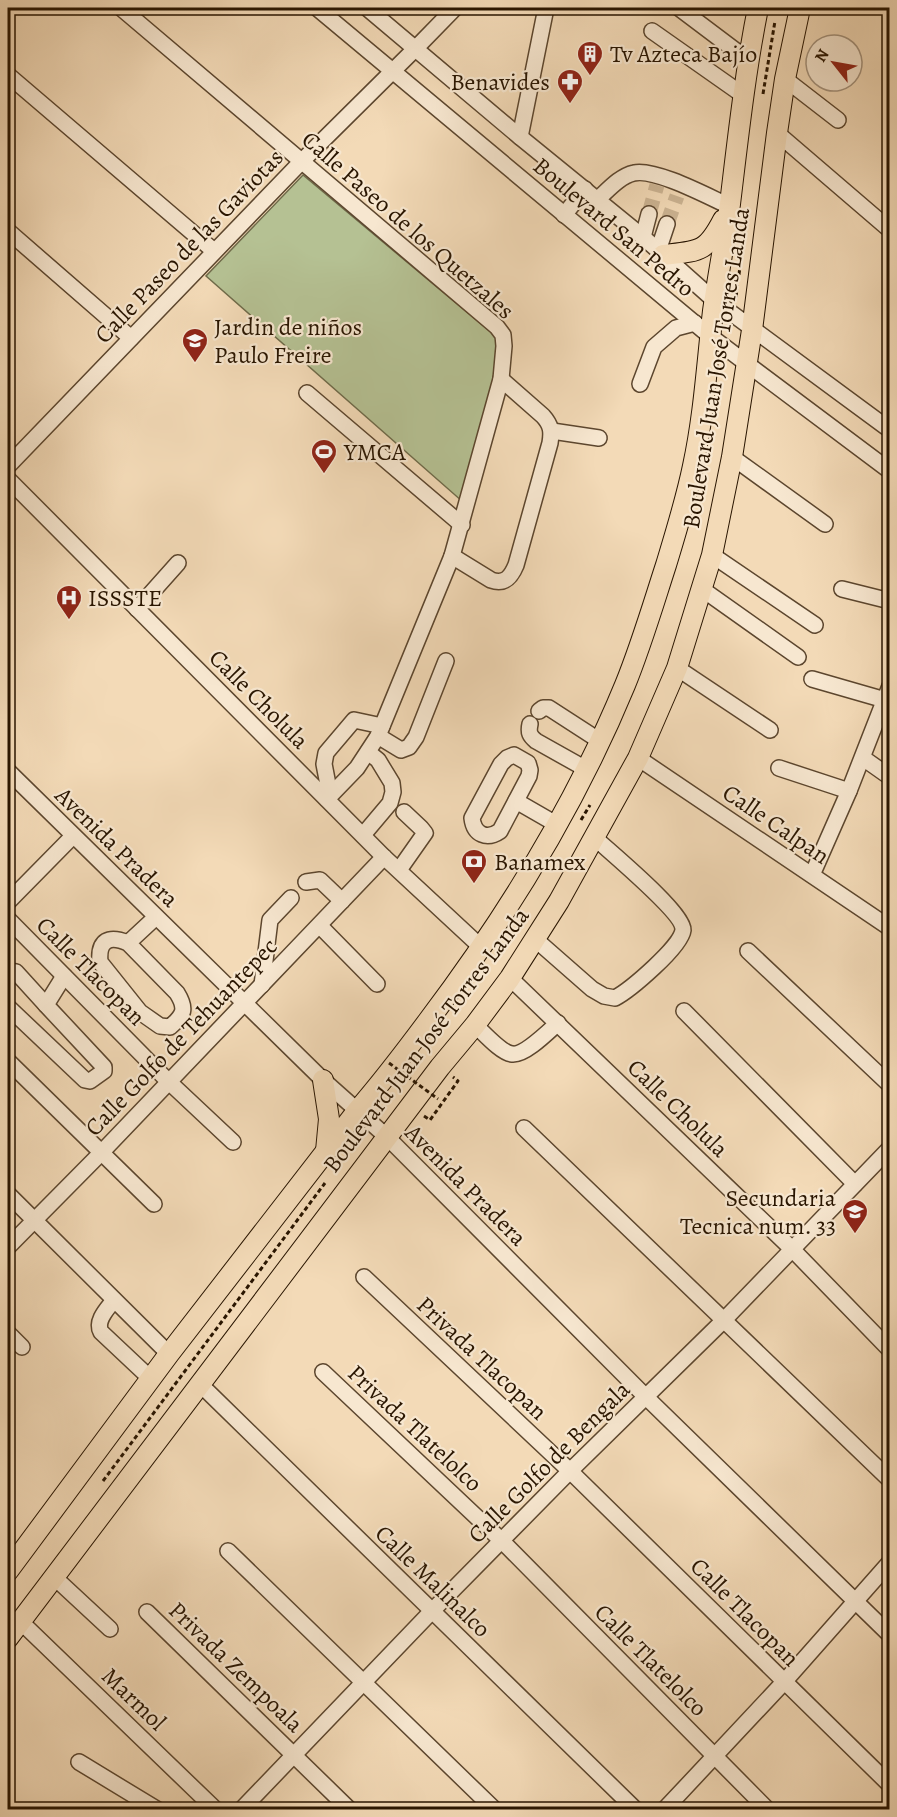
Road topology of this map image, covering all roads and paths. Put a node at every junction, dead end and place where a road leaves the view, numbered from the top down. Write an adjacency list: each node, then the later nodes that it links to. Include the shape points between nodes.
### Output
1 (121, 8): 19 (street, Calle Paseo de los Quetzales)
2 (317, 8): 12 (street, Boulevard San Pedro)
3 (367, 8): 10 (street, Boulevard San Pedro)
4 (454, 8): 10 (street, Calle Paseo de las Gaviotas)
5 (546, 8): 18 (street)
6 (679, 8): 11 (street)
7 (758, 8): 11 (main road, Boulevard Juan José Torres Landa)
8 (800, 8): 14 (main road, Boulevard Juan José Torres Landa)
9 (652, 31): 15 (street)
10 (415, 49): 12 (street, Calle Paseo de las Gaviotas); 18 (street, Boulevard San Pedro)
11 (748, 60): 15 (main road, Boulevard Juan José Torres Landa)
12 (392, 71): 19 (street, Calle Paseo de las Gaviotas); 24 (street, Boulevard San Pedro)
13 (8, 75): 29 (street)
14 (785, 79): 16 (street); 17 (main road, Boulevard Juan José Torres Landa)
15 (743, 95): 22 (main road, Boulevard Juan José Torres Landa)
16 (838, 120)
17 (777, 133): 26 (street); 33 (main road, Boulevard Juan José Torres Landa)
18 (520, 137): 20 (street, Boulevard San Pedro)
19 (302, 160): 29 (street, Calle Paseo de las Gaviotas); 37 (street, Calle Paseo de los Quetzales, via 497,327 504,346)
20 (585, 189): 21 (street, Boulevard San Pedro); 24 (street)
21 (597, 200): 22 (street, via 620,180 642,171 680,191); 28 (street, Boulevard San Pedro)
22 (729, 206): 30 (main road, via 708,244 690,252); 31 (main road, Boulevard Juan José Torres Landa)
23 (649, 214): 28 (street)
24 (564, 215): 32 (street, Boulevard San Pedro)
25 (667, 224): 30 (street)
26 (890, 230)
27 (8, 231): 35 (street)
28 (643, 237): 30 (street, Boulevard San Pedro)
29 (214, 251): 35 (street, Calle Paseo de las Gaviotas)
30 (661, 253): 31 (street, Boulevard San Pedro)
31 (715, 301): 33 (street, Boulevard San Pedro); 34 (main road, Boulevard Juan José Torres Landa)
32 (695, 323): 34 (street, Boulevard San Pedro); 38 (street, via 676,328 654,347)
33 (752, 330): 36 (main road, Boulevard Juan José Torres Landa); 41 (street, Boulevard San Pedro)
34 (710, 336): 36 (street, Boulevard San Pedro); 66 (main road, Boulevard Juan José Torres Landa, via 701,417 682,509 647,625)
35 (131, 338): 44 (street, Calle Paseo de las Gaviotas)
36 (746, 362): 43 (main road, Boulevard Juan José Torres Landa); 45 (street, Boulevard San Pedro)
37 (501, 379): 40 (street, via 543,416); 48 (street, Calle Paseo de los Quetzales)
38 (640, 384)
39 (307, 393): 48 (street)
40 (552, 430): 42 (street); 50 (street, via 513,573 499,583)
41 (890, 430)
42 (599, 438)
43 (732, 457): 47 (street); 49 (main road, Boulevard Juan José Torres Landa)
44 (8, 466)
45 (890, 471)
46 (8, 479): 55 (street, Calle Cholula)
47 (825, 524)
48 (462, 525): 50 (street, Calle Paseo de los Quetzales)
49 (712, 555): 52 (main road, Boulevard Juan José Torres Landa); 56 (street)
50 (452, 556): 65 (street, Calle Paseo de los Quetzales)
51 (178, 563): 55 (street)
52 (702, 589): 57 (street); 59 (main road, Boulevard Juan José Torres Landa)
53 (842, 589): 54 (street)
54 (890, 601)
55 (137, 609): 75 (street, Calle Cholula)
56 (815, 625)
57 (798, 657)
58 (446, 661): 65 (street, via 409,747 401,750)
59 (677, 668): 64 (street); 68 (main road, Boulevard Juan José Torres Landa)
60 (812, 679): 61 (street)
61 (887, 693): 69 (street)
62 (539, 711): 66 (street, via 549,708)
63 (530, 724): 71 (street, via 531,737)
64 (770, 730)
65 (380, 731): 67 (street, Calle Paseo de los Quetzales); 75 (street, via 354,720 326,753)
66 (600, 741): 71 (main road, Boulevard Juan José Torres Landa)
67 (368, 752): 75 (street, Calle Paseo de los Quetzales); 79 (street, via 378,760 393,792 390,803)
68 (638, 758): 81 (main road, Boulevard Juan José Torres Landa); 84 (street, Calle Calpan)
69 (863, 758): 73 (street); 74 (street)
70 (779, 768): 74 (street)
71 (586, 769): 78 (main road, Boulevard Juan José Torres Landa)
72 (8, 771): 80 (street, Avenida Pradera)
73 (890, 777)
74 (849, 791): 84 (street)
75 (328, 797): 79 (street, Calle Cholula)
76 (516, 801): 76 (street, via 530,770 528,763 514,756 501,764 477,807 472,818 477,832 486,837 500,831); 78 (street)
77 (404, 812): 83 (street, via 424,833)
78 (556, 824): 95 (main road, Boulevard Juan José Torres Landa)
79 (363, 835): 82 (street, Calle Cholula)
80 (72, 836): 88 (street); 89 (street, Avenida Pradera)
81 (595, 838): 93 (main road, Boulevard Juan José Torres Landa); 93 (street, via 680,920 682,931 677,943 615,999 592,989)
82 (384, 857): 83 (street, Calle Cholula); 87 (street, Calle Golfo de Tehuantepec)
83 (399, 870): 95 (street, Calle Cholula)
84 (812, 875): 92 (street, Calle Calpan)
85 (306, 882): 87 (street, via 320,880)
86 (291, 898): 101 (street, via 270,920)
87 (342, 901): 91 (street, Calle Golfo de Tehuantepec)
88 (8, 902)
89 (156, 917): 94 (street); 102 (street, Avenida Pradera)
90 (8, 919): 98 (street, Calle Tlacopan)
91 (320, 926): 100 (street); 101 (street, Calle Golfo de Tehuantepec)
92 (890, 928)
93 (535, 939): 99 (main road, Boulevard Juan José Torres Landa)
94 (128, 943): 94 (street, via 183,1002 183,1011 170,1027 160,1026 140,1012 100,962 102,945 109,939)
95 (482, 948): 115 (main road, Boulevard Juan José Torres Landa)
96 (748, 951): 113 (street)
97 (8, 971): 103 (street, via 16,972)
98 (64, 976): 103 (street); 112 (street, Calle Tlacopan)
99 (510, 978): 106 (street, Calle Cholula); 107 (main road, Boulevard Juan José Torres Landa)
100 (377, 984)
101 (262, 985): 102 (street, Calle Golfo de Tehuantepec)
102 (244, 1003): 110 (street, Avenida Pradera); 112 (street, Calle Golfo de Tehuantepec)
103 (46, 1005): 104 (street, via 104,1071 90,1081 85,1080)
104 (8, 1007)
105 (684, 1011): 123 (street)
106 (558, 1023): 107 (street, via 522,1053 511,1054); 128 (street, Calle Cholula)
107 (475, 1025): 118 (main road, Boulevard Juan José Torres Landa)
108 (8, 1061): 122 (street)
109 (389, 1063): 114 (path, bridge)
110 (323, 1080): 115 (street, Avenida Pradera); 121 (main road, via 329,1119)
111 (458, 1081): 114 (path)
112 (168, 1082): 119 (street); 122 (street, Calle Golfo de Tehuantepec)
113 (890, 1085)
114 (443, 1102): 116 (path)
115 (357, 1111): 118 (street, Avenida Pradera); 121 (main road, Boulevard Juan José Torres Landa)
116 (430, 1120)
117 (524, 1128): 131 (street)
118 (387, 1137): 138 (main road, Boulevard Juan José Torres Landa); 139 (street, Avenida Pradera)
119 (232, 1142)
120 (890, 1148): 123 (street, Calle Golfo de Bengala)
121 (326, 1152): 135 (main road, Boulevard Juan José Torres Landa)
122 (100, 1154): 125 (street); 126 (street, Calle Golfo de Tehuantepec)
123 (855, 1184): 128 (street, Calle Golfo de Bengala)
124 (8, 1194): 126 (street)
125 (154, 1204)
126 (34, 1220): 127 (street, Calle Golfo de Tehuantepec); 130 (street)
127 (8, 1247)
128 (792, 1249): 131 (street, Calle Golfo de Bengala); 134 (street, Calle Cholula)
129 (364, 1277): 140 (street, Privada Tlacopan)
130 (114, 1300): 135 (street); 137 (street, via 99,1328)
131 (723, 1321): 139 (street, Calle Golfo de Bengala); 141 (street)
132 (8, 1333): 133 (street)
133 (22, 1347)
134 (890, 1350)
135 (169, 1354): 137 (main road, Boulevard Juan José Torres Landa)
136 (323, 1372): 142 (street, Privada Tlatelolco)
137 (151, 1379): 145 (main road, Boulevard Juan José Torres Landa)
138 (200, 1384): 146 (main road, Boulevard Juan José Torres Landa); 148 (street, Calle Malinalco)
139 (646, 1397): 140 (street, Calle Golfo de Bengala); 147 (street, Avenida Pradera)
140 (570, 1471): 142 (street, Calle Golfo de Bengala); 155 (street, Calle Tlacopan)
141 (890, 1480)
142 (502, 1541): 148 (street, Calle Golfo de Bengala); 157 (street, Calle Tlatelolco)
143 (228, 1551): 154 (street)
144 (890, 1562): 147 (street)
145 (8, 1570)
146 (54, 1577): 150 (main road, Boulevard Juan José Torres Landa); 151 (street)
147 (855, 1600): 152 (street, Avenida Pradera); 155 (street)
148 (432, 1611): 154 (street, Calle Golfo de Bengala); 165 (street, Calle Malinalco)
149 (147, 1612): 156 (street, Privada Zempoala)
150 (20, 1621): 153 (main road, Boulevard Juan José Torres Landa); 161 (street, Marmol)
151 (110, 1629)
152 (890, 1635)
153 (8, 1638)
154 (364, 1682): 156 (street, Calle Golfo de Bengala); 164 (street)
155 (784, 1682): 157 (street); 159 (street, Calle Tlacopan)
156 (294, 1753): 162 (street, Calle Golfo de Bengala); 163 (street, Privada Zempoala)
157 (714, 1757): 166 (street); 167 (street, Calle Tlatelolco)
158 (79, 1762): 160 (street)
159 (890, 1785)
160 (158, 1809)
161 (216, 1809)
162 (241, 1809)
163 (350, 1809)
164 (495, 1809)
165 (636, 1809)
166 (664, 1809)
167 (768, 1809)

